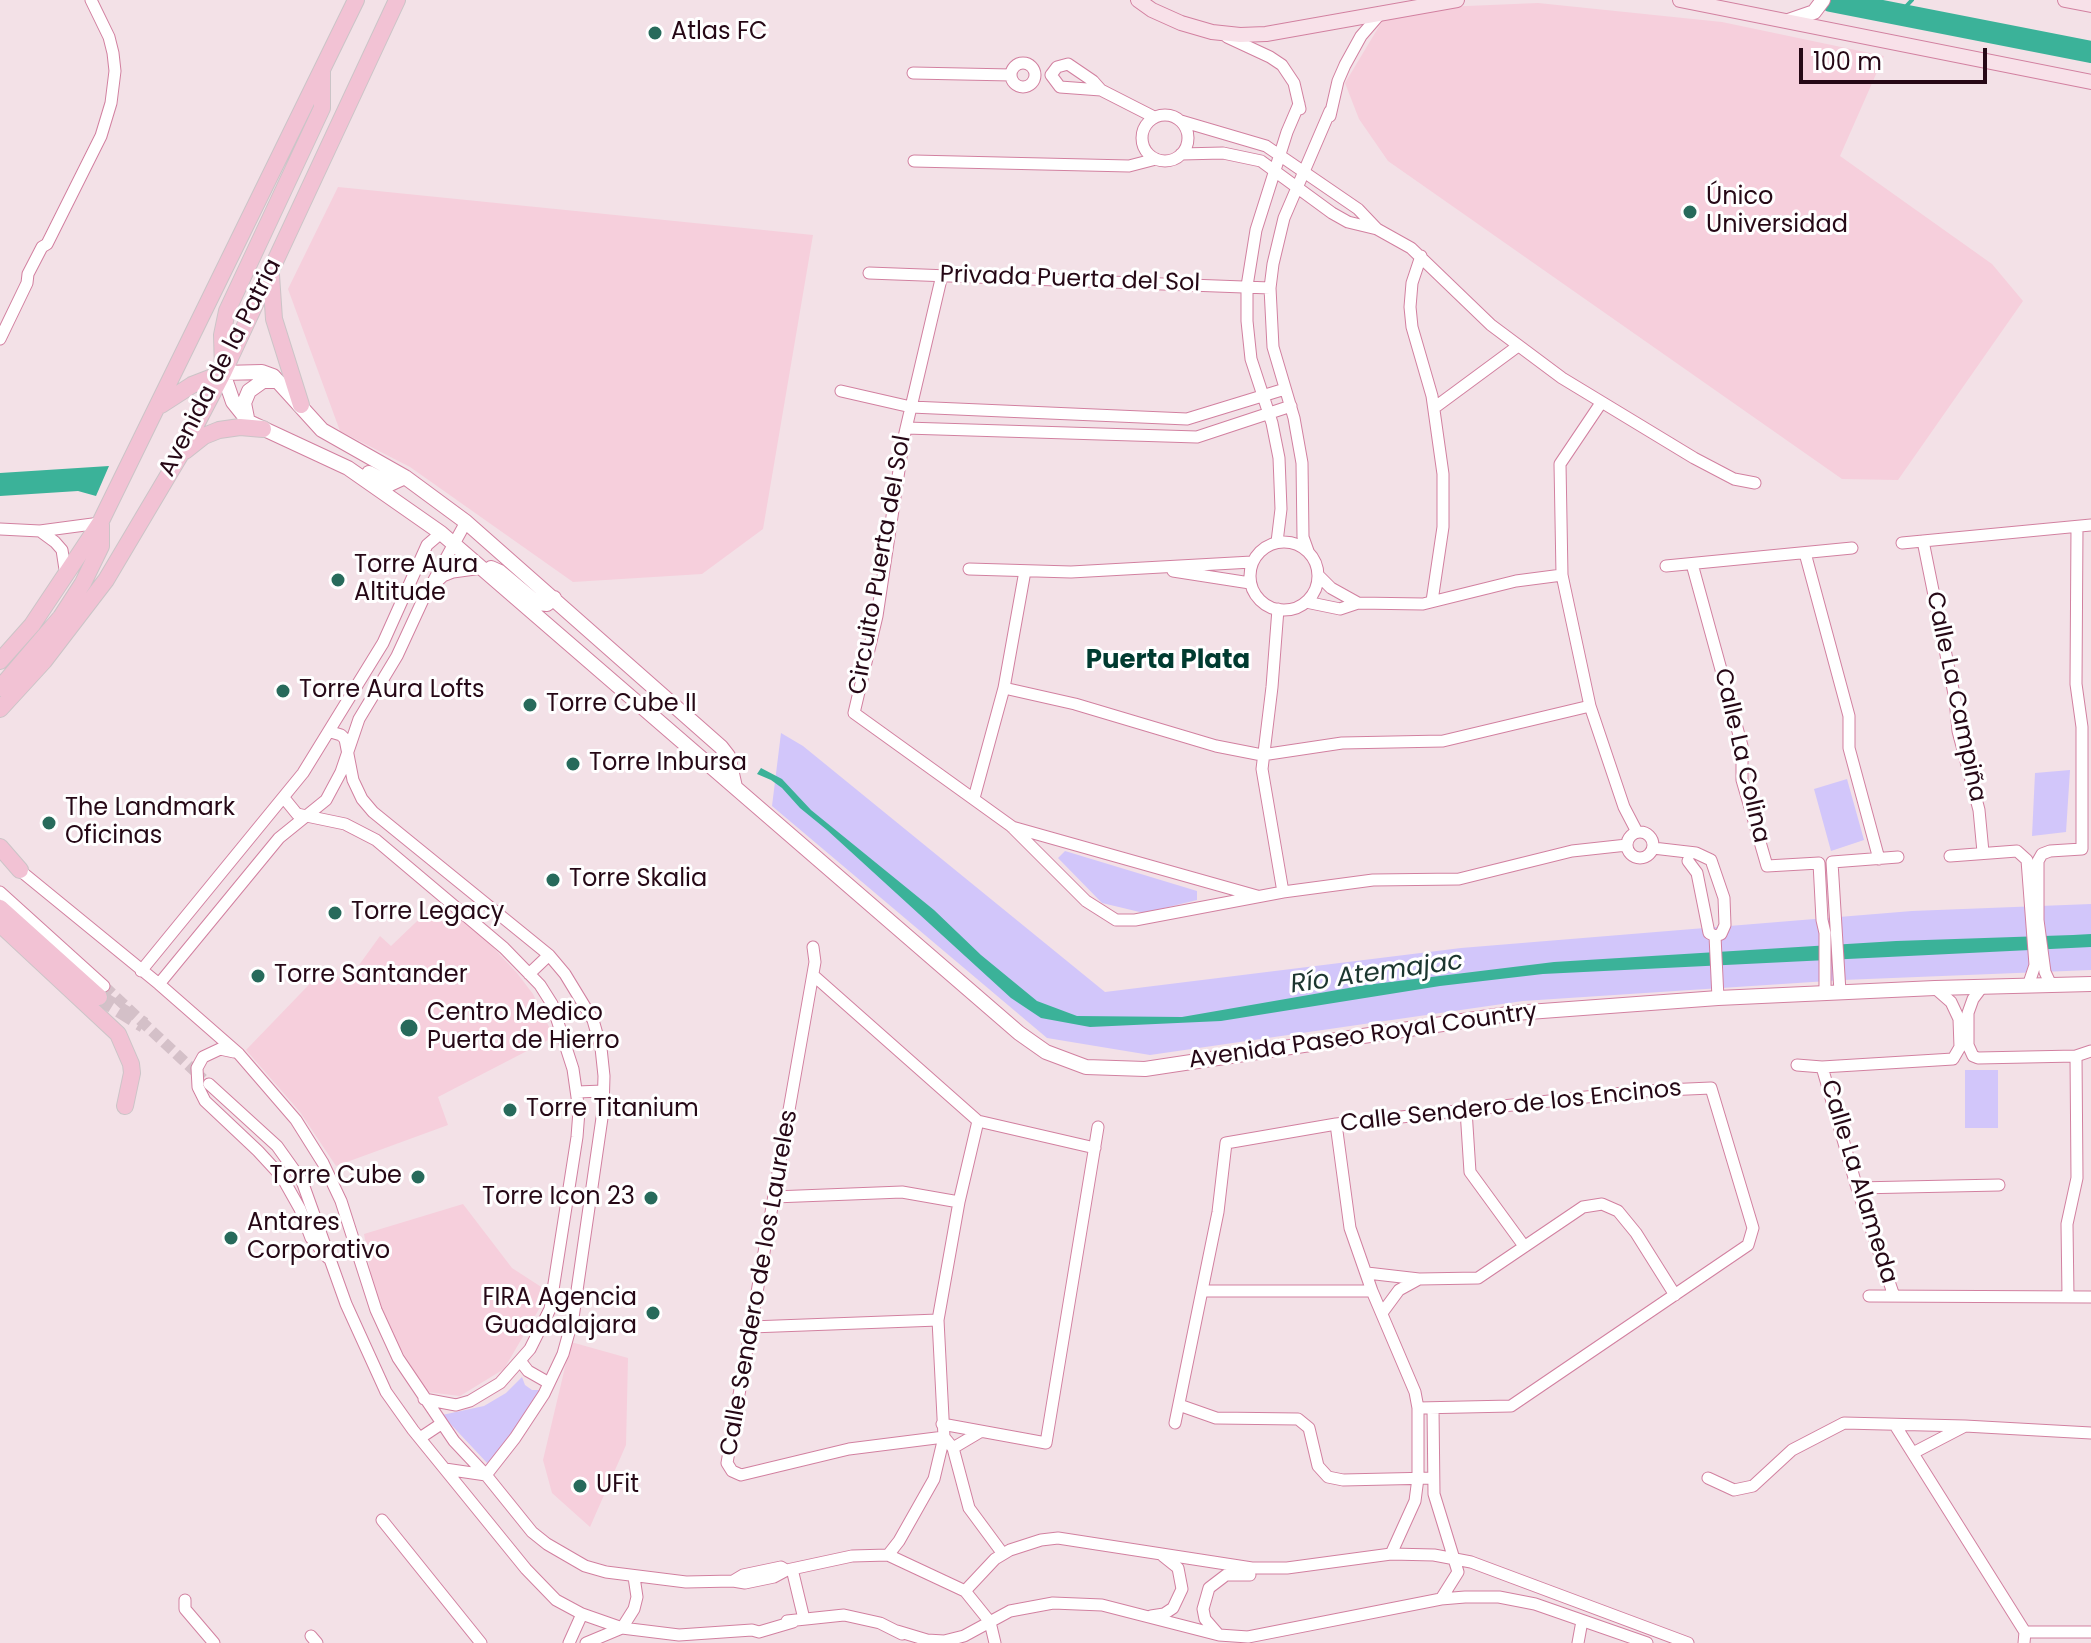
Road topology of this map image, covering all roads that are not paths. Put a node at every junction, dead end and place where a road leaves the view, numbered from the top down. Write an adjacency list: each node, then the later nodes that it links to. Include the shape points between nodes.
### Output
1 (91, 0): 36 (street, via 113,53 111,103 101,136)
2 (356, 0): 13 (main road, Avenida de la Patria)
3 (397, 0): 31 (main road, Avenida de la Patria)
4 (1138, 0): 12 (main road, via 1181,23)
5 (1457, 0): 10 (main road)
6 (1680, 0): 11 (main road)
7 (1823, 0): 11 (street, via 1814,12)
8 (2065, 0): 9 (main road)
9 (2091, 5)
10 (1380, 14): 12 (main road, via 1266,34); 27 (street, via 1349,57 1329,124)
11 (1788, 21): 18 (main road)
12 (1219, 33): 23 (street, via 1270,57 1294,83 1299,104)
13 (322, 71): 38 (main road, via 322,108 227,311); 47 (main road, Avenida de la Patria)
14 (913, 73): 15 (street)
15 (1011, 75): 16 (street, via 1014,66 1023,63 1032,66); 16 (street, via 1014,84 1023,87 1032,84)
16 (1035, 75): 17 (street)
17 (1051, 75): 19 (street, via 1060,87); 19 (street, via 1068,64)
18 (2091, 82)
19 (1101, 90): 20 (street)
20 (1154, 117): 21 (street, via 1168,115); 24 (street, via 1141,139)
21 (1181, 121): 22 (street, via 1188,138); 23 (street)
22 (1181, 154): 24 (street); 26 (street, via 1234,155)
23 (1281, 154): 26 (street); 27 (street)
24 (1156, 159): 25 (street, via 1129,166)
25 (914, 161)
26 (1275, 170): 28 (street); 34 (street, via 1252,244)
27 (1305, 172): 28 (street); 29 (street)
28 (1298, 188): 29 (street, via 1348,222); 35 (street, via 1277,243)
29 (1377, 229): 30 (street)
30 (1421, 256): 37 (street); 48 (street, via 1410,307)
31 (273, 266): 38 (main road, Avenida de la Patria); 44 (main road, via 274,319)
32 (869, 273): 33 (street, Privada Puerta del Sol)
33 (942, 275): 34 (street, Privada Puerta del Sol); 46 (street, Circuito Puerta del Sol)
34 (1247, 286): 35 (street, Privada Puerta del Sol); 42 (street, via 1248,340)
35 (1270, 288): 40 (street, via 1273,347)
36 (0, 339)
37 (1518, 346): 43 (street); 48 (street)
38 (223, 373): 39 (street, via 262,372); 47 (main road); 51 (street, via 233,402); 54 (main road, Avenida de la Patria)
39 (280, 382): 44 (street, Avenida Paseo Royal Country); 51 (street, via 263,381 249,391 244,403)
40 (1285, 389): 42 (street); 45 (street)
41 (841, 391): 46 (street)
42 (1263, 396): 49 (street); 50 (street, via 1187,419)
43 (1601, 403): 57 (street, via 1734,479); 80 (street, via 1560,464)
44 (301, 405): 56 (street, Avenida Paseo Royal Country, via 322,430)
45 (1291, 406): 49 (street); 70 (street, via 1303,472 1303,537)
46 (911, 407): 50 (street); 52 (street, Circuito Puerta del Sol)
47 (157, 408): 59 (main road, Avenida de la Patria)
48 (1434, 408): 86 (street, via 1443,512)
49 (1268, 413): 53 (street, via 1197,437); 66 (street, via 1281,475)
50 (1077, 414): 53 (street)
51 (256, 426): 54 (main road, via 219,430); 55 (street, Avenida Paseo Royal Country)
52 (906, 428): 53 (street); 102 (street, Circuito Puerta del Sol, via 877,616 854,713)
53 (1076, 433)
54 (179, 457): 82 (main road, Avenida de la Patria)
55 (328, 457): 56 (street, via 390,484); 64 (street, Avenida Paseo Royal Country)
56 (405, 477): 58 (street, Avenida Paseo Royal Country)
57 (1755, 483)
58 (466, 522): 64 (street); 68 (street); 85 (street, Avenida Paseo Royal Country)
59 (100, 523): 63 (street); 81 (main road, Avenida de la Patria); 82 (main road, via 112,531 116,543); 92 (main road, via 101,546 83,583)
60 (2091, 525): 61 (street)
61 (2077, 527): 65 (street); 120 (street, via 2082,849 2042,854)
62 (0, 529): 63 (street)
63 (40, 531): 81 (street, via 62,550)
64 (441, 533): 68 (street, Avenida Paseo Royal Country); 97 (street, via 427,545 383,643)
65 (1923, 541): 67 (street); 109 (street, Calle La Campiña, via 1958,731 1979,810)
66 (1277, 542): 70 (street); 72 (street)
67 (1902, 543)
68 (454, 544): 75 (street, Avenida Paseo Royal Country); 84 (street)
69 (1852, 548): 71 (street)
70 (1308, 551): 79 (street)
71 (1805, 553): 73 (street); 114 (street, via 1849,716 1849,748)
72 (1252, 562): 77 (street); 83 (street)
73 (1692, 564): 74 (street); 122 (street, Calle La Colina, via 1742,746 1742,780 1767,866 1819,863 1822,920)
74 (1666, 566)
75 (482, 568): 84 (street, via 443,576); 85 (street, via 500,572 537,603); 91 (street, Avenida Paseo Royal Country)
76 (969, 569): 78 (street)
77 (1156, 569): 78 (street); 83 (street)
78 (1025, 571): 93 (street)
79 (1318, 575): 87 (street); 88 (street)
80 (1562, 575): 86 (street); 95 (street)
81 (66, 576): 90 (main road, Avenida de la Patria)
82 (106, 580): 96 (main road, Avenida de la Patria)
83 (1250, 583): 89 (street, via 1260,600)
84 (427, 591): 98 (street)
85 (554, 598): 94 (street, Avenida Paseo Royal Country)
86 (1432, 601): 88 (street)
87 (1306, 602): 88 (street, via 1340,609); 89 (street)
88 (1358, 603)
89 (1278, 609): 99 (street)
90 (0, 661)
91 (611, 681): 94 (street, via 629,686 659,708); 100 (street, Avenida Paseo Royal Country)
92 (0, 688)
93 (1004, 688): 99 (street); 102 (street)
94 (670, 701): 100 (street, Avenida Paseo Royal Country, via 728,756)
95 (1590, 706): 99 (street, via 1443,741 1342,743); 105 (street)
96 (0, 709)
97 (331, 732): 98 (street, via 341,735); 101 (street)
98 (348, 749): 103 (street, via 326,800); 125 (street, via 353,780 373,812)
99 (1262, 755): 117 (street)
100 (735, 787): 138 (street, Avenida Paseo Royal Country, via 1019,1033 1046,1052 1086,1067 1145,1069 1515,1013)
101 (284, 798): 103 (street, via 293,811); 127 (street)
102 (974, 798): 104 (street, Circuito Puerta del Sol)
103 (307, 817): 128 (street, via 345,824 376,840); 130 (street, via 279,838)
104 (1011, 826): 118 (street, Circuito Puerta del Sol); 118 (street, Circuito Puerta del Sol, via 1086,901 1116,920)
105 (1637, 832): 106 (street); 108 (street, via 1649,836)
106 (1627, 845): 108 (street, via 1637,858); 117 (street, Circuito Puerta del Sol, via 1572,851 1459,879 1373,880)
107 (0, 847): 115 (main road)
108 (1653, 848): 112 (street)
109 (1983, 852): 111 (street); 120 (street, via 2017,851 2027,860)
110 (0, 856): 115 (street)
111 (1950, 856)
112 (1692, 857): 123 (street, via 1702,925); 123 (street, via 1711,860 1720,883 1725,925)
113 (1898, 857): 114 (street, Calle La Colina)
114 (1879, 859): 122 (street, Calle La Colina, via 1832,862)
115 (20, 870): 127 (street)
116 (0, 892): 137 (street)
117 (1283, 892): 118 (street, Circuito Puerta del Sol)
118 (1262, 897)
119 (0, 908): 137 (main road)
120 (2034, 921): 126 (street)
121 (0, 924): 147 (main road, via 118,1034 132,1073)
122 (1830, 930): 135 (street, Calle La Colina); 135 (street, Calle La Colina, via 1839,977)
123 (1715, 936): 138 (street)
124 (813, 947): 129 (street, Calle Sendero de los Laureles)
125 (549, 955): 128 (street); 145 (street, via 593,1020 601,1048)
126 (2039, 965): 132 (street); 133 (street)
127 (141, 971): 130 (street)
128 (529, 974): 146 (street, via 552,1004)
129 (813, 975): 149 (street); 155 (street, Calle Sendero de los Laureles)
130 (159, 984): 140 (street)
131 (2091, 984): 132 (street, Avenida Paseo Royal Country)
132 (2051, 985): 133 (street, Avenida Paseo Royal Country)
133 (2028, 986): 134 (street, Avenida Paseo Royal Country)
134 (1982, 987): 136 (street, Avenida Paseo Royal Country); 141 (street, via 1968,1013 1973,1056)
135 (1830, 988): 136 (street, Avenida Paseo Royal Country); 138 (street, Avenida Paseo Royal Country)
136 (1935, 988): 143 (street, Calle La Alameda, via 1951,1002 1959,1019 1960,1047 1953,1059)
137 (102, 991)
138 (1718, 991)
139 (2091, 1051): 141 (street)
140 (239, 1054): 158 (street, via 227,1049 208,1053 197,1068 198,1087 205,1101 282,1177 311,1238); 173 (street, via 296,1120 329,1174 376,1310)
141 (2076, 1056): 166 (street, via 2077,1178 2067,1224)
142 (1797, 1065): 143 (street, Calle La Alameda)
143 (1822, 1067): 154 (street, Calle La Alameda)
144 (209, 1084): 158 (street, via 277,1146 295,1170)
145 (603, 1091): 146 (street); 172 (street, via 573,1318)
146 (577, 1092): 171 (street, via 577,1137 554,1292)
147 (125, 1106)
148 (1466, 1110): 150 (street, Calle Sendero de los Encinos); 157 (street, via 1470,1172); 163 (street, Calle Sendero de los Encinos, via 1711,1088 1753,1228 1748,1245)
149 (978, 1121): 152 (street); 156 (street)
150 (1336, 1124): 159 (street, via 1345,1207); 161 (street, Calle Sendero de los Encinos, via 1226,1143)
151 (1098, 1127): 152 (street)
152 (1095, 1148): 182 (street, via 1046,1443)
153 (1999, 1185): 154 (street)
154 (1857, 1188): 165 (street, Calle La Alameda)
155 (774, 1197): 156 (street, via 902,1192); 170 (street, Calle Sendero de los Laureles)
156 (959, 1202): 169 (street)
157 (1524, 1246): 160 (street, via 1478,1278); 163 (street, via 1583,1207 1602,1204 1618,1211 1636,1233)
158 (331, 1261): 185 (street, via 386,1392)
159 (1367, 1273): 160 (street); 162 (street)
160 (1419, 1279): 168 (street, via 1399,1290)
161 (1202, 1291): 162 (street); 174 (street, Calle Sendero de los Encinos)
162 (1372, 1291): 168 (street)
163 (1675, 1295): 176 (street, Calle Sendero de los Encinos, via 1511,1406)
164 (1869, 1296): 165 (street, Calle La Alameda)
165 (1894, 1296): 166 (street, Calle La Alameda)
166 (2068, 1297): 167 (street, Calle La Alameda)
167 (2090, 1297)
168 (1382, 1313): 175 (street)
169 (938, 1320): 170 (street); 179 (street)
170 (751, 1327): 184 (street, Calle Sendero de los Laureles, via 727,1463 736,1473 849,1449)
171 (521, 1362): 172 (street); 173 (street, via 470,1401 443,1404)
172 (549, 1383): 189 (street)
173 (424, 1399): 178 (street)
174 (1179, 1405): 177 (street, Calle Sendero de los Encinos); 190 (street, via 1216,1418 1298,1419 1309,1428 1318,1466 1328,1477)
175 (1418, 1408): 176 (street, Calle Sendero de los Encinos); 190 (street)
176 (1433, 1408): 191 (street)
177 (1175, 1423)
178 (441, 1424): 185 (street); 189 (street)
179 (942, 1424): 182 (street); 184 (street)
180 (1895, 1425): 181 (street); 187 (street); 192 (street, via 1844,1423 1792,1450 1753,1486 1734,1490)
181 (1965, 1426): 183 (street); 187 (street)
182 (980, 1432): 186 (street)
183 (2091, 1433)
184 (944, 1437): 186 (street); 196 (street, via 934,1479)
185 (420, 1438): 188 (street)
186 (953, 1448): 194 (street, via 969,1508)
187 (1913, 1453): 214 (street)
188 (445, 1469): 189 (street); 205 (street, via 526,1569 556,1600)
189 (486, 1475): 201 (street, via 547,1544 585,1566)
190 (1418, 1478): 191 (street); 195 (street, via 1415,1501)
191 (1433, 1478): 198 (street)
192 (1708, 1478)
193 (382, 1520): 217 (street)
194 (1003, 1554): 197 (street, via 1058,1538); 202 (street)
195 (1391, 1554): 198 (street); 199 (street)
196 (888, 1555): 200 (street, via 852,1556); 202 (street)
197 (1161, 1555): 199 (street); 206 (street, via 1178,1568 1179,1599 1164,1614)
198 (1455, 1559): 203 (street, via 1458,1572); 224 (street)
199 (1277, 1568): 213 (street, via 1257,1576 1226,1575 1209,1588 1205,1619)
200 (789, 1569): 201 (street, via 745,1583); 207 (street)
201 (634, 1577): 210 (street, via 637,1597)
202 (965, 1591): 209 (street)
203 (1441, 1599): 208 (street, via 1499,1597); 213 (street, via 1275,1634)
204 (185, 1600): 216 (street, via 185,1609)
205 (582, 1614): 210 (street); 218 (street)
206 (1142, 1616): 209 (street, via 1102,1605 1053,1603 1010,1611); 213 (street)
207 (799, 1620): 210 (street, via 688,1636); 211 (street, via 844,1615)
208 (1582, 1621): 215 (street); 222 (street)
209 (990, 1622): 211 (street, via 944,1641); 221 (street)
210 (622, 1628): 219 (street)
211 (897, 1631): 220 (street)
212 (2091, 1632): 214 (street)
213 (1219, 1635)
214 (2024, 1637)
215 (1626, 1639): 223 (street)
216 (214, 1643)
217 (481, 1643)
218 (569, 1643)
219 (586, 1643)
220 (915, 1643)
221 (995, 1643)
222 (1578, 1643)
223 (1647, 1643)
224 (1688, 1643)

